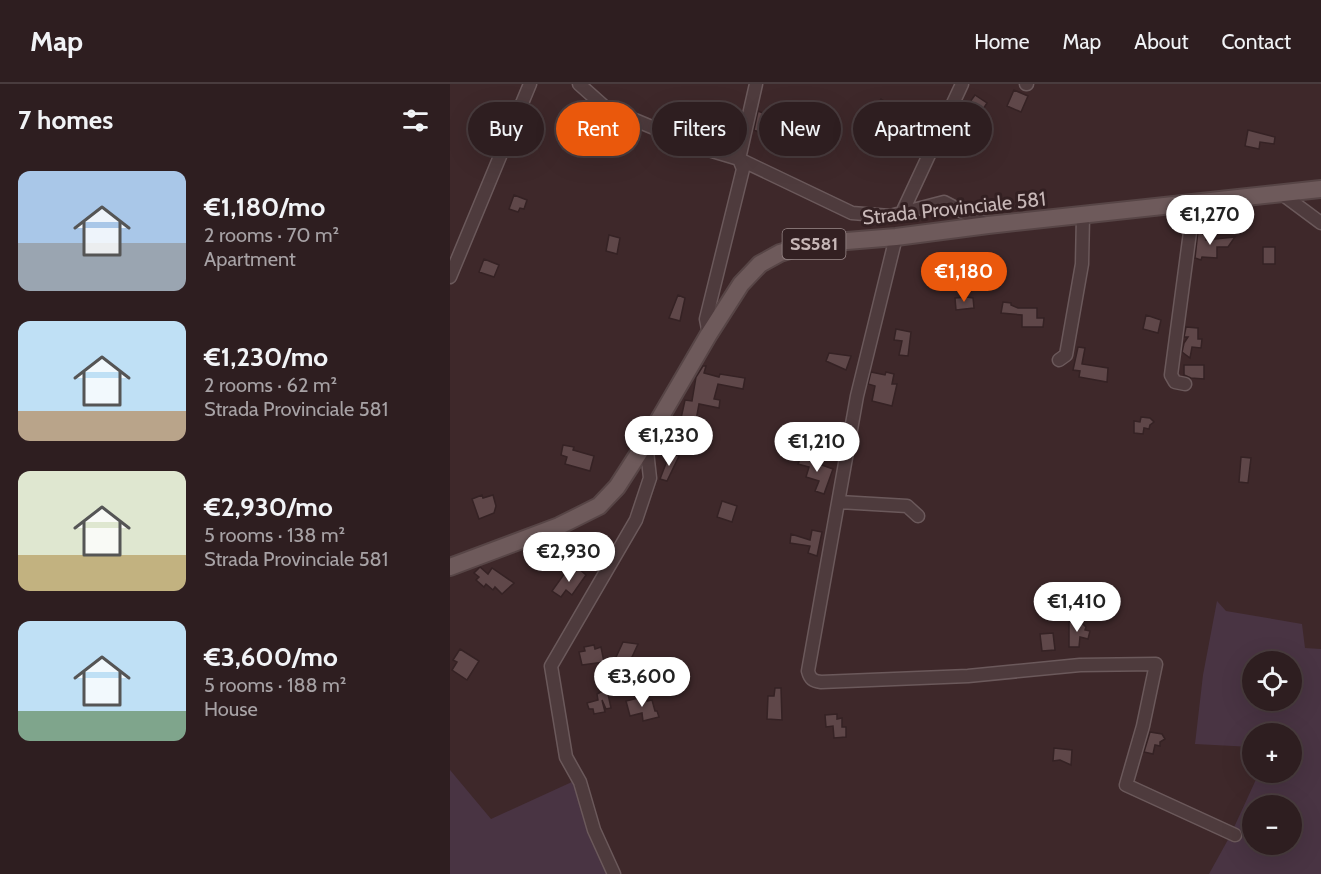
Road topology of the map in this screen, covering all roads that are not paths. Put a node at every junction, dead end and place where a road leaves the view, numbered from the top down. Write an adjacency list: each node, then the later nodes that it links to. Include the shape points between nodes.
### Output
1 (530, 84): 14 (street)
2 (579, 84): 5 (street, via 606,108)
3 (756, 84): 5 (street)
4 (962, 84): 9 (street)
5 (739, 159): 9 (street, via 852,213); 15 (street, via 742,169 706,319)
6 (1321, 189): 7 (main road, Strada Provinciale 581 / SS581)
7 (1282, 194): 8 (main road, Strada Provinciale 581 / SS581); 11 (street)
8 (1194, 202): 10 (main road, Strada Provinciale 581 / SS581); 17 (street, via 1171,375 1175,382)
9 (901, 215): 12 (street, via 944,202)
10 (1083, 216): 12 (main road, Strada Provinciale 581 / SS581); 16 (street, via 1082,264 1066,355)
11 (1321, 223)
12 (988, 225): 13 (main road, Strada Provinciale 581 / SS581)
13 (896, 237): 15 (main road, Strada Provinciale 581 / SS581, via 810,244 780,253 760,264 741,284); 19 (street, via 857,396)
14 (450, 277)
15 (709, 334): 18 (main road, Strada Provinciale 581 / SS581)
16 (1059, 360)
17 (1185, 384)
18 (646, 442): 21 (main road, Strada Provinciale 581 / SS581, via 617,487 599,506 583,516); 23 (street, via 650,478 636,520 551,666 566,757 580,782 594,830)
19 (839, 502): 20 (street, via 907,506); 22 (street, via 808,671 814,682 1155,664 1126,785)
20 (918, 516)
21 (450, 567)
22 (1235, 835)
23 (614, 874)

